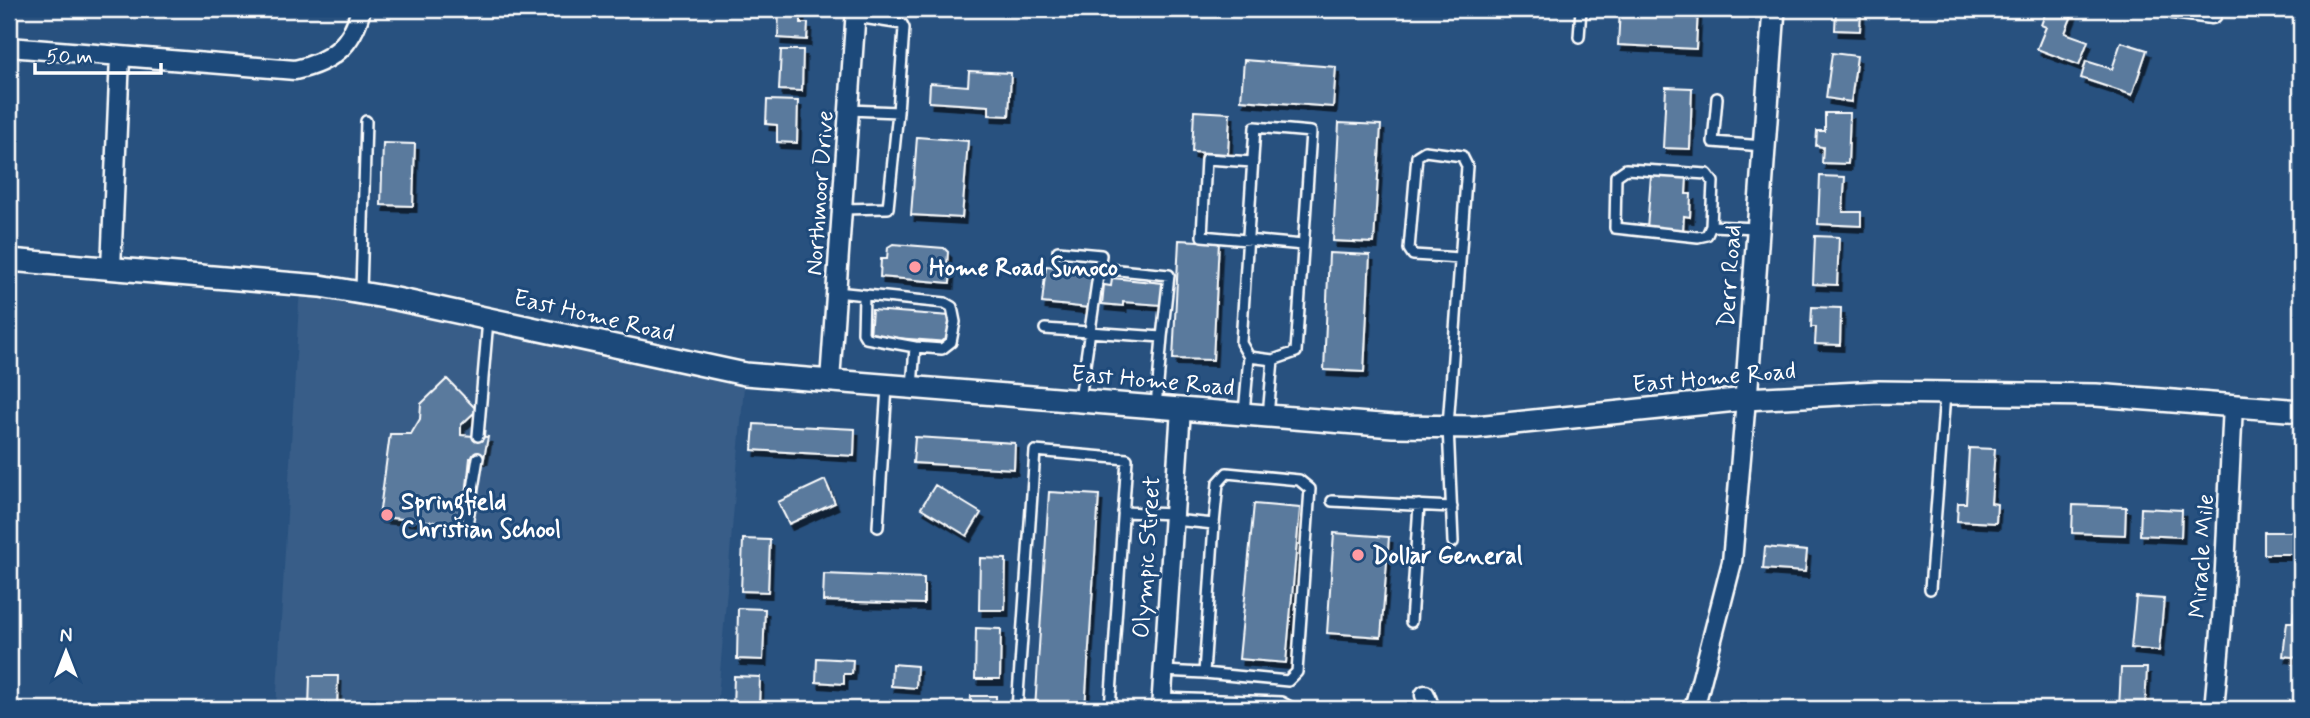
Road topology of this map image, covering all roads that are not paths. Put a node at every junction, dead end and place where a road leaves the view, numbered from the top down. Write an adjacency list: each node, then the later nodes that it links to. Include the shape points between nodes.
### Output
1 (361, 9): 9 (street, via 341,50 314,66 268,70)
2 (1581, 9): 7 (lane)
3 (1774, 9): 14 (street, Derr Road)
4 (2173, 9): 6 (street)
5 (856, 13): 11 (street, Northmoor Drive); 12 (lane, via 904,28)
6 (2212, 14)
7 (1579, 37)
8 (9, 47): 9 (street)
9 (120, 57): 24 (street)
10 (1717, 98): 14 (lane, via 1713,142)
11 (849, 110): 12 (lane); 16 (street, Northmoor Drive)
12 (898, 112): 16 (lane, via 888,208)
13 (366, 121): 27 (lane)
14 (1765, 147): 18 (street, Derr Road)
15 (1253, 162): 19 (lane); 19 (lane, via 1206,159 1202,236); 20 (lane, via 1255,127 1311,132)
16 (842, 209): 26 (street, Northmoor Drive)
17 (1711, 226): 17 (lane, via 1711,176 1626,169 1616,176 1615,228 1698,237 1707,235); 18 (lane)
18 (1759, 228): 41 (street, Derr Road)
19 (1248, 241): 20 (lane); 34 (lane, via 1241,343)
20 (1303, 245): 35 (lane, via 1296,352)
21 (1058, 251): 25 (lane, via 1101,255)
22 (1460, 258): 22 (lane, via 1467,166 1462,156 1424,151 1417,156 1409,249 1413,254); 48 (lane)
23 (9, 260): 24 (street, East Home Road)
24 (111, 268): 27 (street, East Home Road)
25 (1099, 268): 31 (lane); 32 (lane, via 1169,275)
26 (836, 292): 28 (lane); 36 (street, Northmoor Drive)
27 (361, 293): 29 (street, East Home Road)
28 (864, 295): 33 (lane, via 866,338); 33 (lane, via 951,307 955,321 951,342 942,349)
29 (488, 318): 36 (street, East Home Road, via 701,366); 49 (lane)
30 (1045, 329): 31 (lane)
31 (1092, 333): 32 (lane); 40 (lane)
32 (1162, 337): 43 (lane)
33 (915, 346): 38 (lane)
34 (1249, 357): 35 (lane); 46 (lane)
35 (1273, 360): 47 (lane)
36 (830, 381): 37 (street, East Home Road)
37 (888, 385): 38 (street, East Home Road); 57 (lane)
38 (912, 387): 40 (street, East Home Road)
39 (1945, 392): 41 (street, East Home Road); 42 (street, East Home Road, via 2096,395); 60 (lane)
40 (1080, 399): 43 (street, East Home Road)
41 (1746, 399): 48 (street, East Home Road); 69 (street, Derr Road, via 1732,562)
42 (2233, 405): 45 (street, East Home Road); 70 (street, Miracle Mile)
43 (1156, 407): 44 (street, East Home Road)
44 (1181, 409): 46 (street, East Home Road); 55 (street, Olympic Street)
45 (2301, 411)
46 (1244, 414): 47 (street, East Home Road)
47 (1268, 416): 48 (street, East Home Road)
48 (1448, 426): 53 (lane)
49 (478, 436)
50 (478, 458): 58 (lane, via 467,525)
51 (1332, 501): 52 (lane)
52 (1419, 505): 53 (lane); 61 (lane)
53 (1452, 507): 59 (lane)
54 (1123, 512): 55 (lane); 66 (lane, via 1127,460 1035,452); 67 (lane)
55 (1174, 517): 56 (lane); 62 (street, Olympic Street)
56 (1214, 524): 63 (lane); 63 (lane, via 1218,483 1227,473 1299,480 1310,489 1297,672 1288,681)
57 (878, 527)
58 (451, 528)
59 (1453, 542)
60 (1930, 589)
61 (1411, 622)
62 (1163, 671): 63 (lane); 64 (street, Olympic Street)
63 (1204, 673)
64 (1161, 704): 65 (lane)
65 (1201, 704): 68 (lane, via 1281,702)
66 (1017, 709)
67 (1110, 709)
68 (1294, 709)
69 (1694, 709)
70 (2214, 709)

